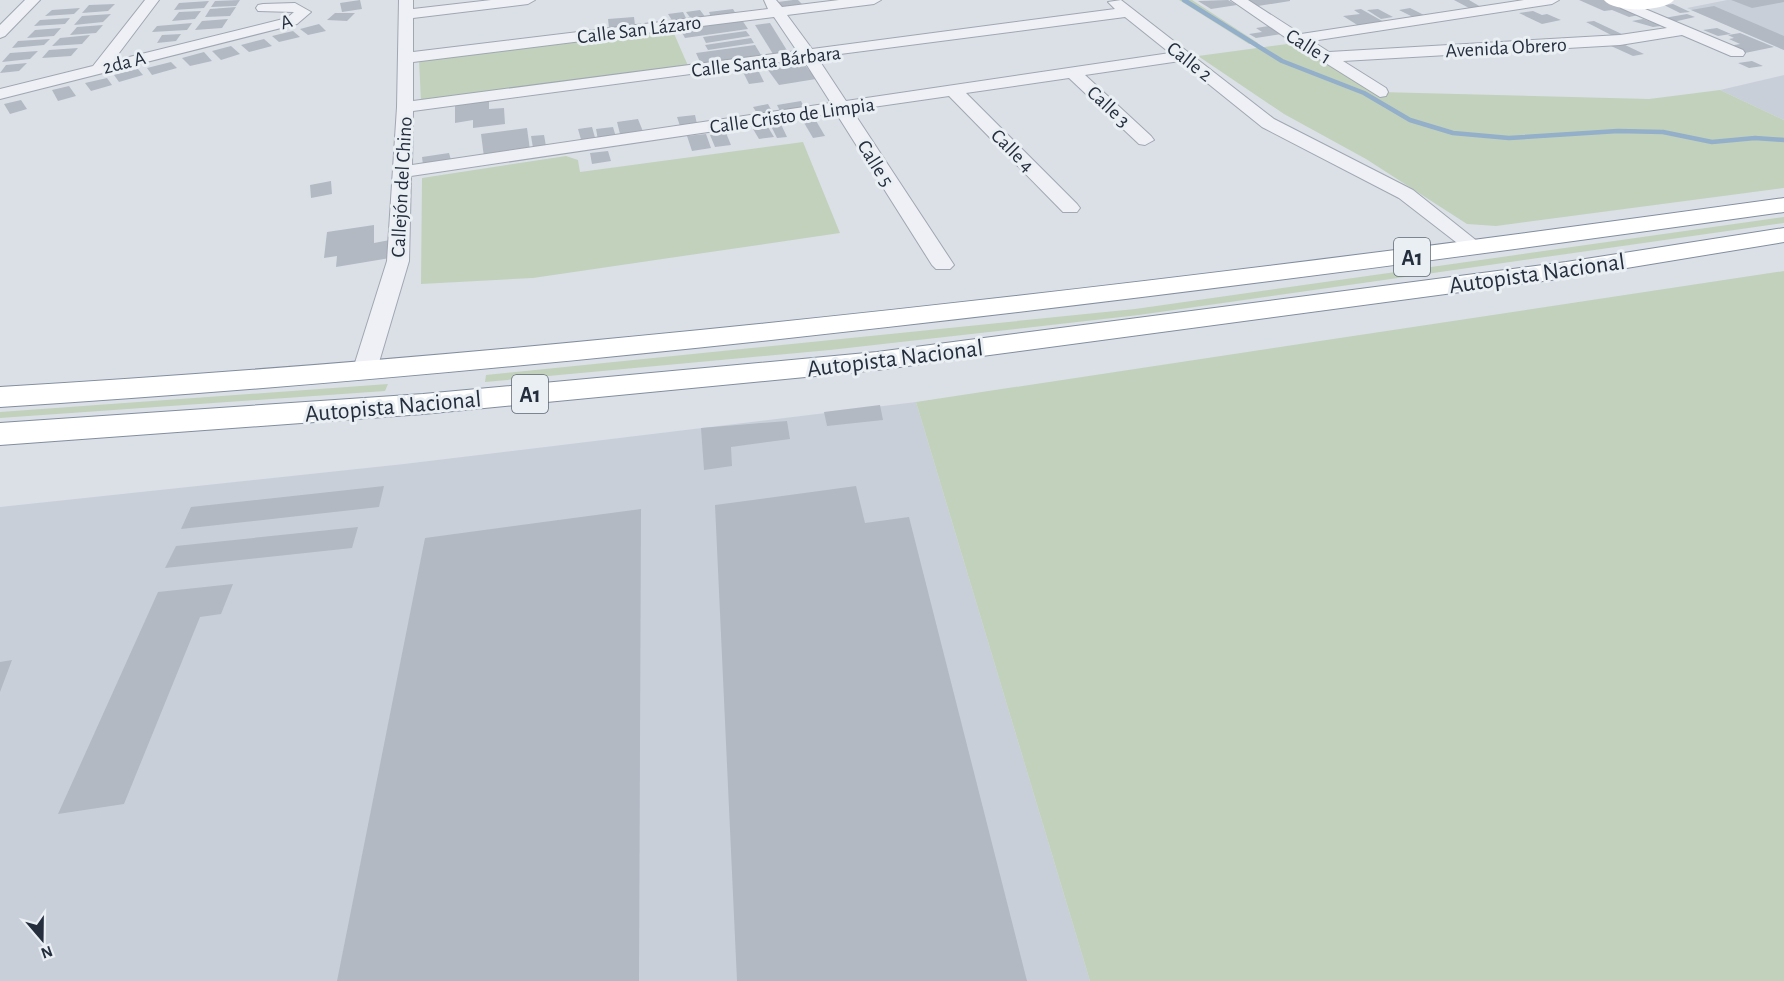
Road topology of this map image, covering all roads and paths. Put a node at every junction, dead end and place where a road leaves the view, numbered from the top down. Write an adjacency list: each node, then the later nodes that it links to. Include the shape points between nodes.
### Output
1 (33, 0): 17 (street)
2 (152, 0): 25 (street)
3 (528, 0): 12 (street)
4 (874, 0): 11 (street, Calle San Lázaro)
5 (1111, 0): 13 (street, Calle 2)
6 (1238, 0): 18 (street, Calle 1)
7 (1551, 0): 14 (street)
8 (1665, 0): 9 (main road)
9 (1620, 2): 15 (street)
10 (265, 4): 16 (street, A); 16 (street, A, via 296,7 304,12 292,21)
11 (773, 6): 21 (street, Calle 5); 24 (street, Calle San Lázaro)
12 (406, 7): 24 (street, Callejón del Chino)
13 (1128, 12): 21 (street, Calle Santa Bárbara); 22 (street, Calle 2)
14 (1468, 12): 18 (street); 19 (street)
15 (1684, 30): 19 (street, Avenida Obrero, via 1620,40); 20 (street)
16 (249, 31): 25 (street, 2da A)
17 (0, 33)
18 (1297, 39): 23 (street, Calle 1)
19 (1526, 46): 23 (street, Avenida Obrero)
20 (1737, 53)
21 (808, 55): 30 (street, Calle Santa Bárbara); 31 (street, Calle 5)
22 (1184, 56): 26 (street, Calle Cristo de Limpia); 37 (street, Calle 2, via 1268,123 1406,194)
23 (1328, 57): 28 (street, Calle 1)
24 (405, 58): 30 (street, Callejón del Chino)
25 (99, 69): 29 (street, 2da A)
26 (1073, 73): 27 (street, Calle Cristo de Limpia); 32 (street, Calle 3)
27 (955, 92): 31 (street, Calle Cristo de Limpia); 35 (street, Calle 4)
28 (1380, 92)
29 (0, 94)
30 (405, 107): 33 (street, Callejón del Chino)
31 (842, 108): 33 (street, Calle Cristo de Limpia); 38 (street, Calle 5)
32 (1145, 140)
33 (400, 172): 39 (street, Callejón del Chino, via 398,261)
34 (1784, 205): 37 (main road, Autopista Nacional / A1)
35 (1071, 208)
36 (1784, 235): 41 (main road, Autopista Nacional / A1, via 1566,270 877,361 423,404)
37 (1477, 249): 39 (main road, Autopista Nacional / A1, via 945,314)
38 (943, 265)
39 (365, 369): 40 (main road, Autopista Nacional / A1)
40 (0, 397)
41 (0, 434)

